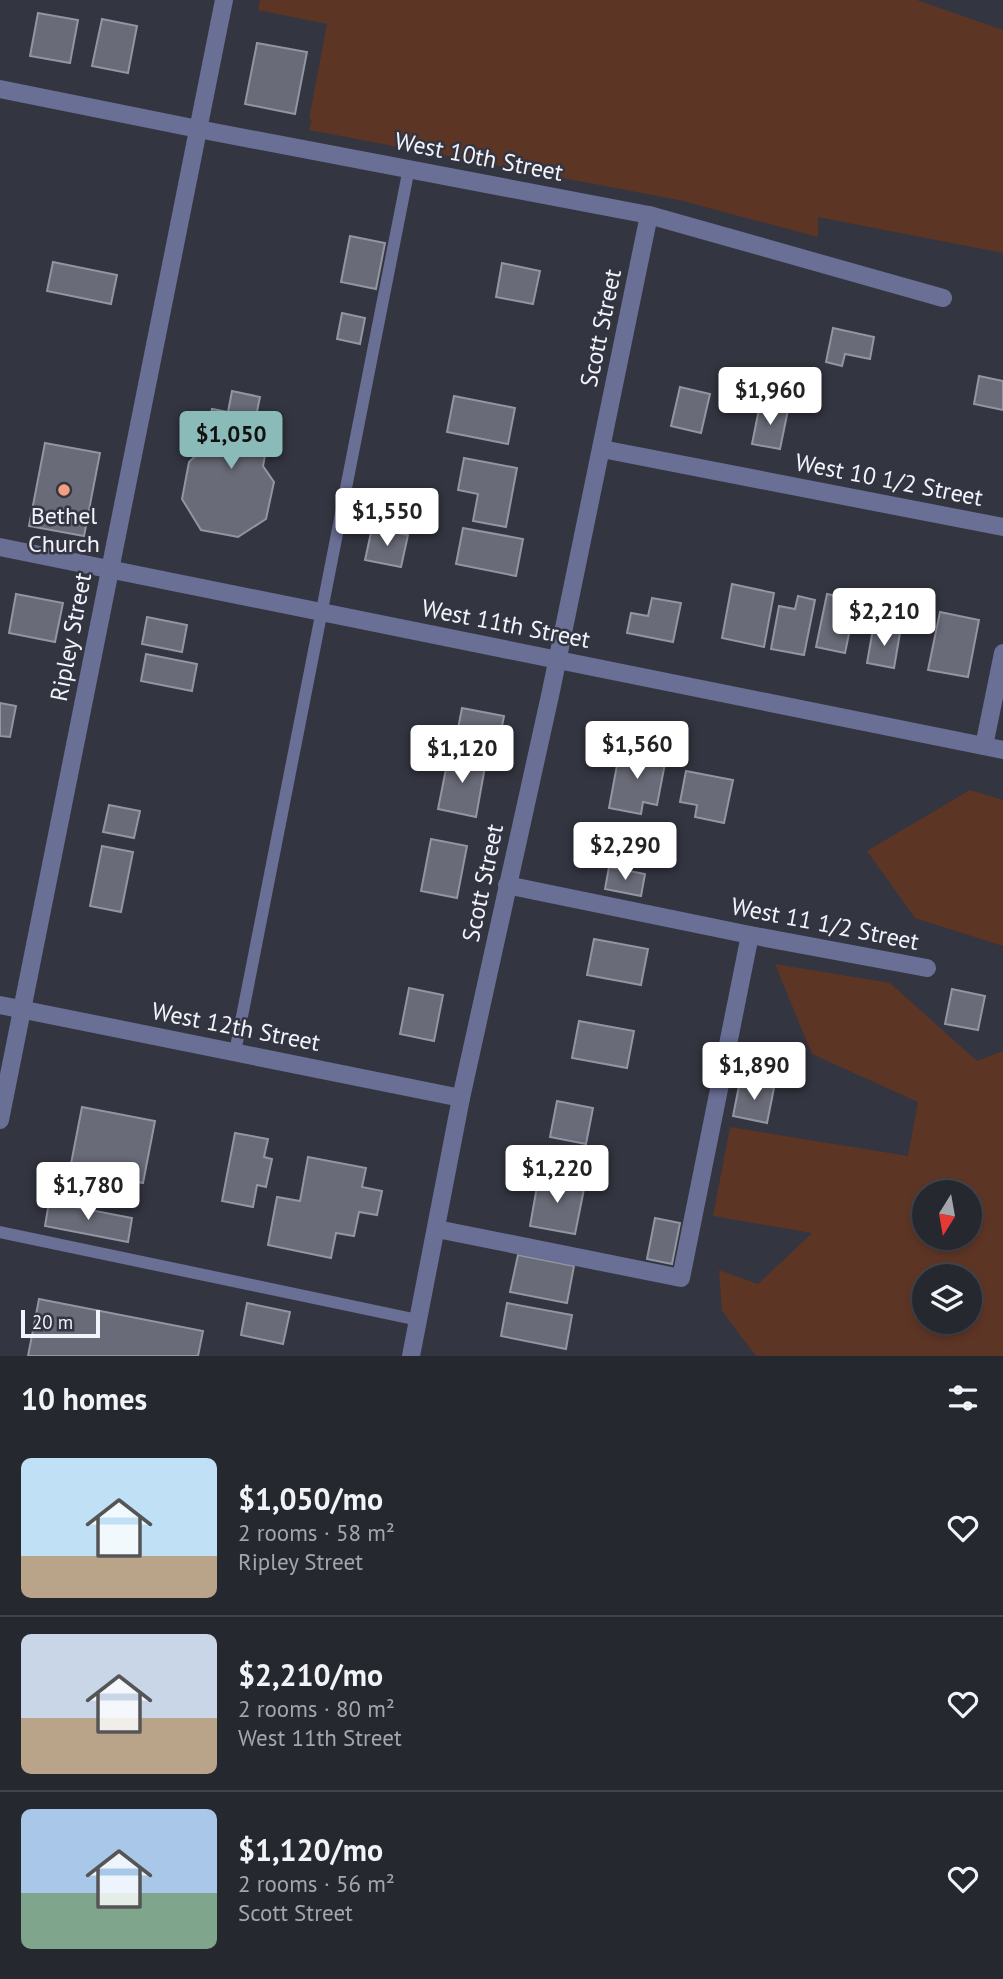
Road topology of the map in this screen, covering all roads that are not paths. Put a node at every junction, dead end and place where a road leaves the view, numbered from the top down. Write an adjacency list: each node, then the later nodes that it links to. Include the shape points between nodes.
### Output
1 (224, 0): 3 (street, Ripley Street)
2 (0, 89): 3 (street, West 10th Street)
3 (198, 129): 4 (street, West 10th Street); 10 (street, Ripley Street)
4 (409, 168): 5 (street, West 10th Street); 11 (lane)
5 (649, 215): 6 (street, West 10th Street); 7 (street, Scott Street)
6 (943, 298)
7 (602, 449): 8 (street, West 10 1/2 Street); 13 (street, Scott Street)
8 (1003, 527)
9 (0, 547): 10 (street, West 11th Street)
10 (110, 569): 11 (street, West 11th Street); 20 (street, Ripley Street)
11 (323, 612): 13 (street, West 11th Street); 21 (lane)
12 (1003, 653): 14 (street)
13 (557, 659): 14 (street, West 11th Street); 16 (street, Scott Street)
14 (984, 746): 15 (street, West 11th Street)
15 (1003, 750)
16 (507, 885): 17 (street, West 11 1/2 Street); 22 (street, Scott Street)
17 (750, 935): 18 (street, West 11 1/2 Street); 24 (street, via 681,1278)
18 (927, 968)
19 (0, 1005): 20 (street, West 12th Street)
20 (22, 1009): 21 (street, West 12th Street); 23 (street, Ripley Street)
21 (235, 1052): 22 (street, West 12th Street)
22 (461, 1098): 24 (street, Scott Street)
23 (0, 1119)
24 (437, 1229): 26 (street, Scott Street)
25 (0, 1232): 26 (lane)
26 (418, 1320): 27 (street, Scott Street)
27 (411, 1356)

